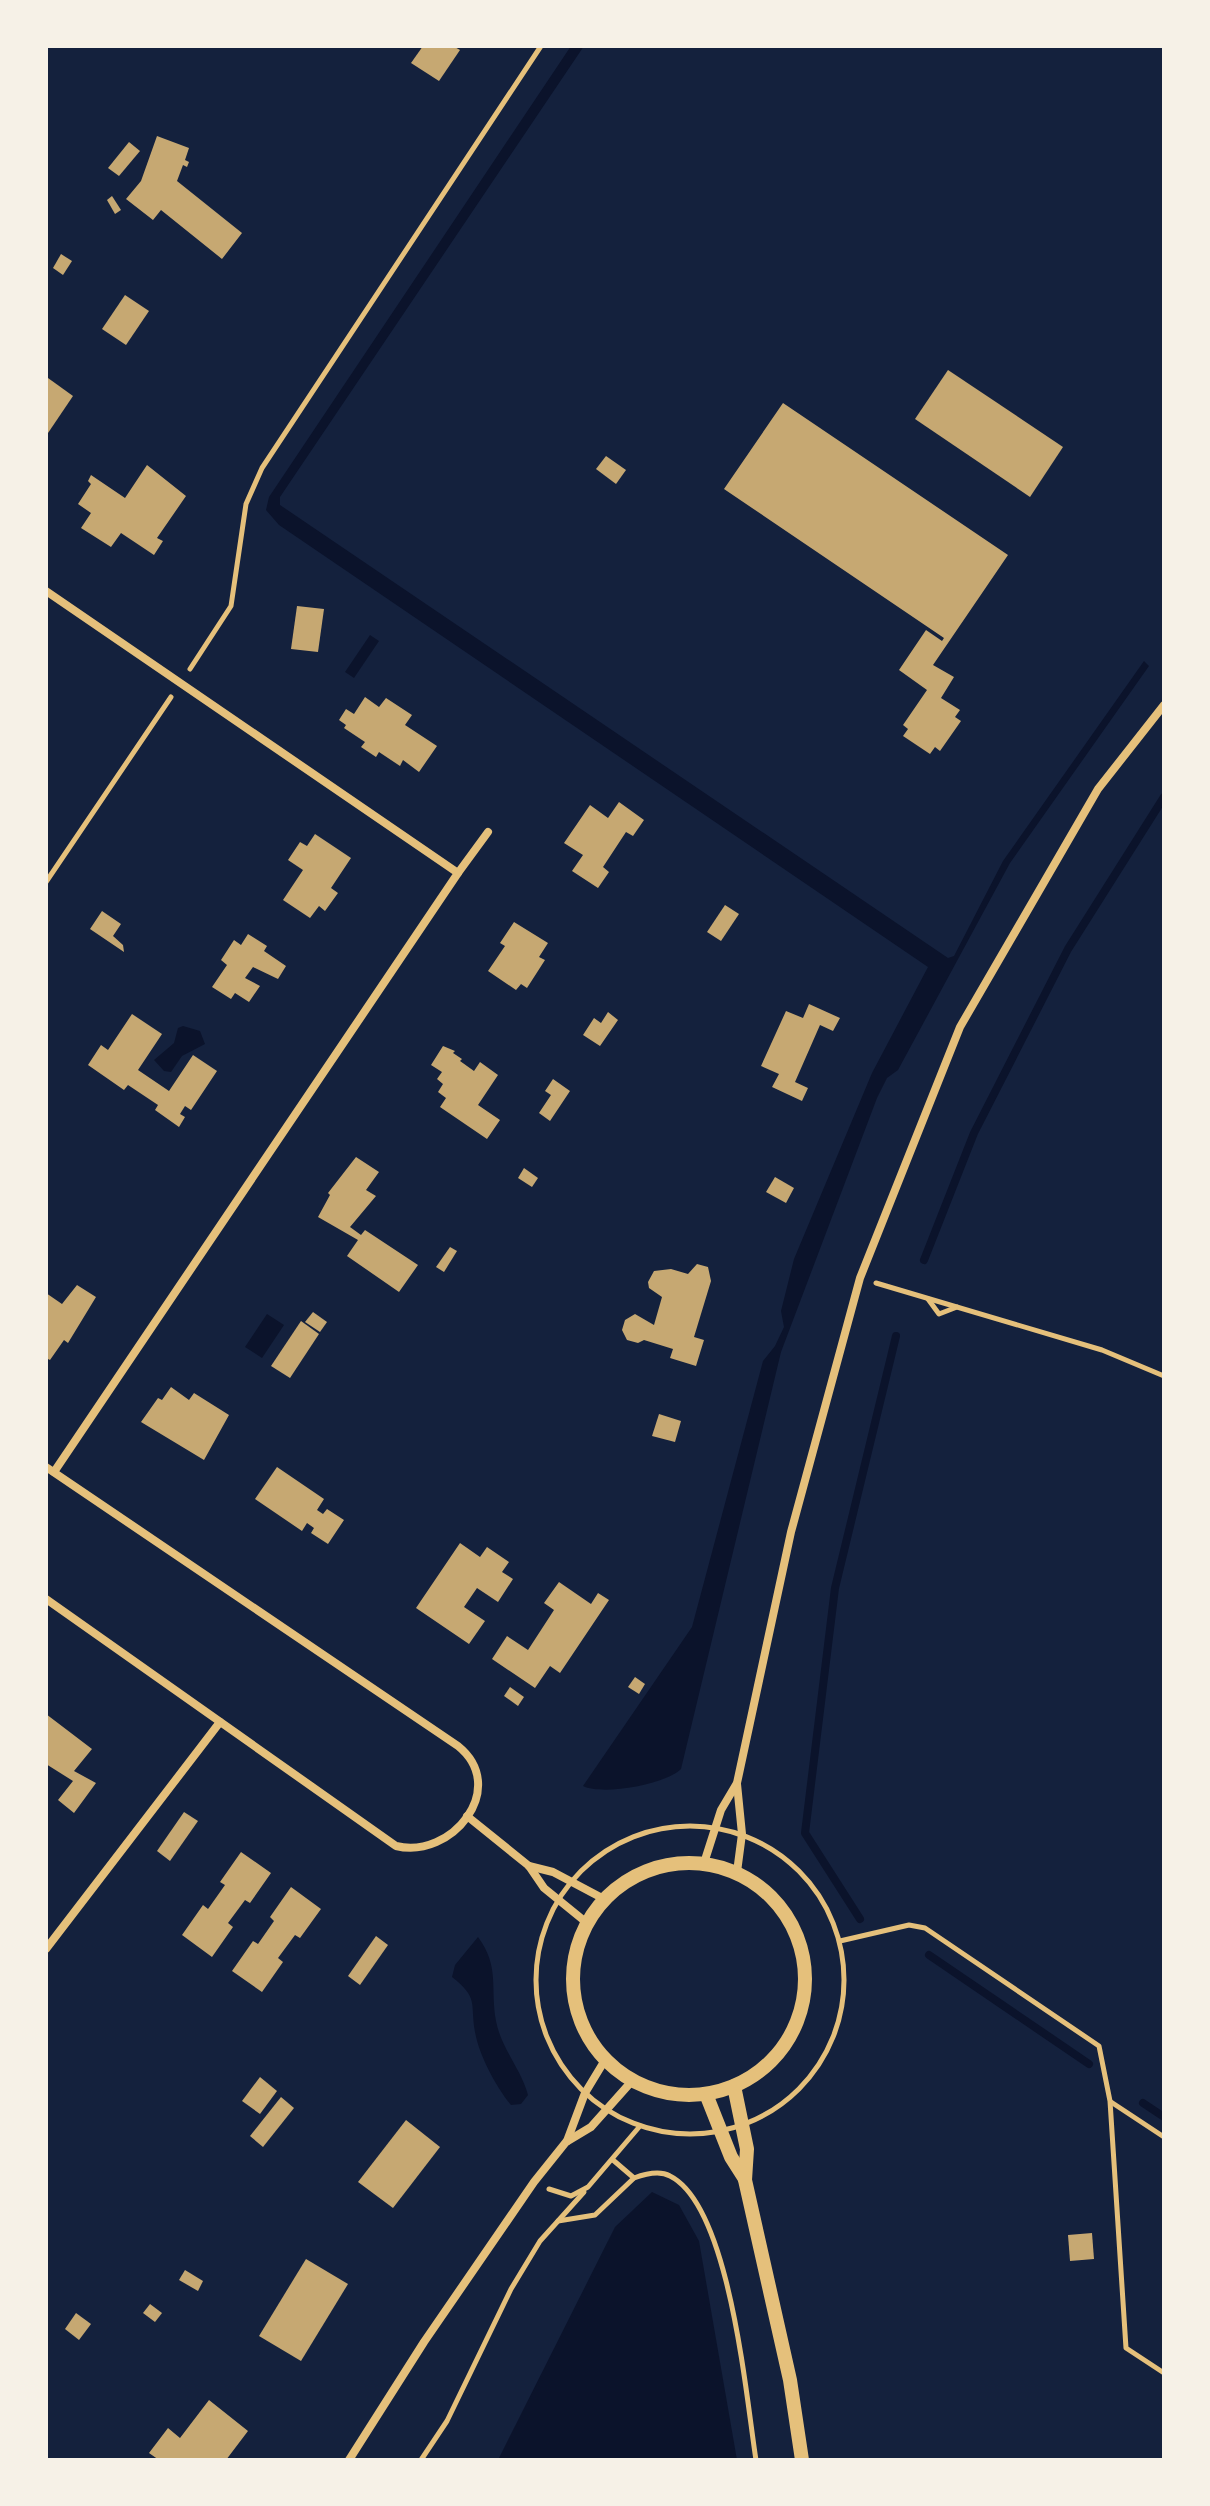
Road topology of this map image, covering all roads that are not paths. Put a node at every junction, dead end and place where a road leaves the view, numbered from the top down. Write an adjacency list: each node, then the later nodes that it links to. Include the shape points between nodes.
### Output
1 (46, 591): 4 (street)
2 (1164, 705): 8 (street, via 1098,789 960,1027 860,1278 791,1532)
3 (488, 832): 4 (street)
4 (458, 873): 5 (street)
5 (50, 1469): 9 (street, via 467,1753 480,1785)
6 (46, 1599): 7 (street)
7 (220, 1722): 9 (street, via 396,1846 430,1847); 15 (street)
8 (737, 1783): 10 (street, via 721,1810); 12 (street, via 742,1834)
9 (467, 1816): 11 (street)
10 (704, 1863): 12 (street); 13 (street, via 650,1869)
11 (529, 1866): 13 (street, via 553,1872); 14 (street, via 544,1888)
12 (737, 1872): 18 (street, via 780,1905 803,1953 806,1980 793,2032 758,2073)
13 (604, 1899): 14 (street)
14 (587, 1923): 16 (street, via 577,1946 574,1995 585,2029)
15 (46, 1949)
16 (605, 2060): 17 (street); 20 (street)
17 (632, 2081): 19 (street, via 668,2094); 20 (street, via 591,2127)
18 (734, 2086): 19 (street); 21 (street, via 747,2149)
19 (706, 2094): 21 (street)
20 (566, 2142): 22 (street, via 424,2342)
21 (745, 2180): 23 (street, via 790,2380)
22 (349, 2460)
23 (802, 2460)

